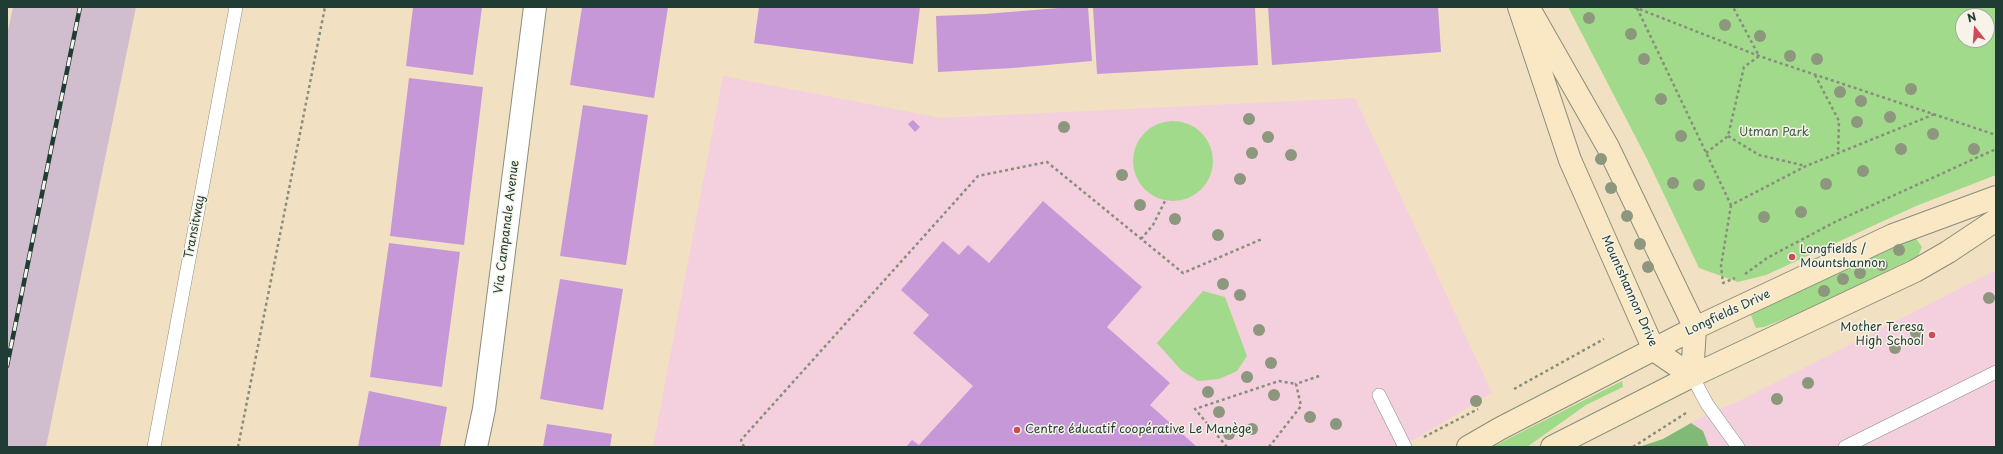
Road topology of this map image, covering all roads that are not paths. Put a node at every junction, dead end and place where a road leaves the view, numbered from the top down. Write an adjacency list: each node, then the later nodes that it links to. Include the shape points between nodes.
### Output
1 (236, 7): 12 (lane, Transitway)
2 (535, 7): 13 (street, Via Campanale Avenue, via 484,409)
3 (1519, 7): 8 (street, Mountshannon Drive, via 1570,160)
4 (1528, 7): 7 (street, via 1608,147)
5 (1996, 197): 7 (street, Longfields Drive, via 1893,235)
6 (1996, 220): 10 (street, via 1915,271)
7 (1695, 328): 8 (street, Longfields Drive); 10 (street)
8 (1654, 350): 10 (street, Mountshannon Drive); 15 (street, Longfields Drive)
9 (1996, 372): 18 (lane)
10 (1692, 376): 16 (street); 17 (lane, via 1707,404)
11 (1379, 395): 14 (lane)
12 (154, 447)
13 (476, 447)
14 (1405, 447)
15 (1468, 447)
16 (1552, 447)
17 (1738, 447)
18 (1845, 447)

